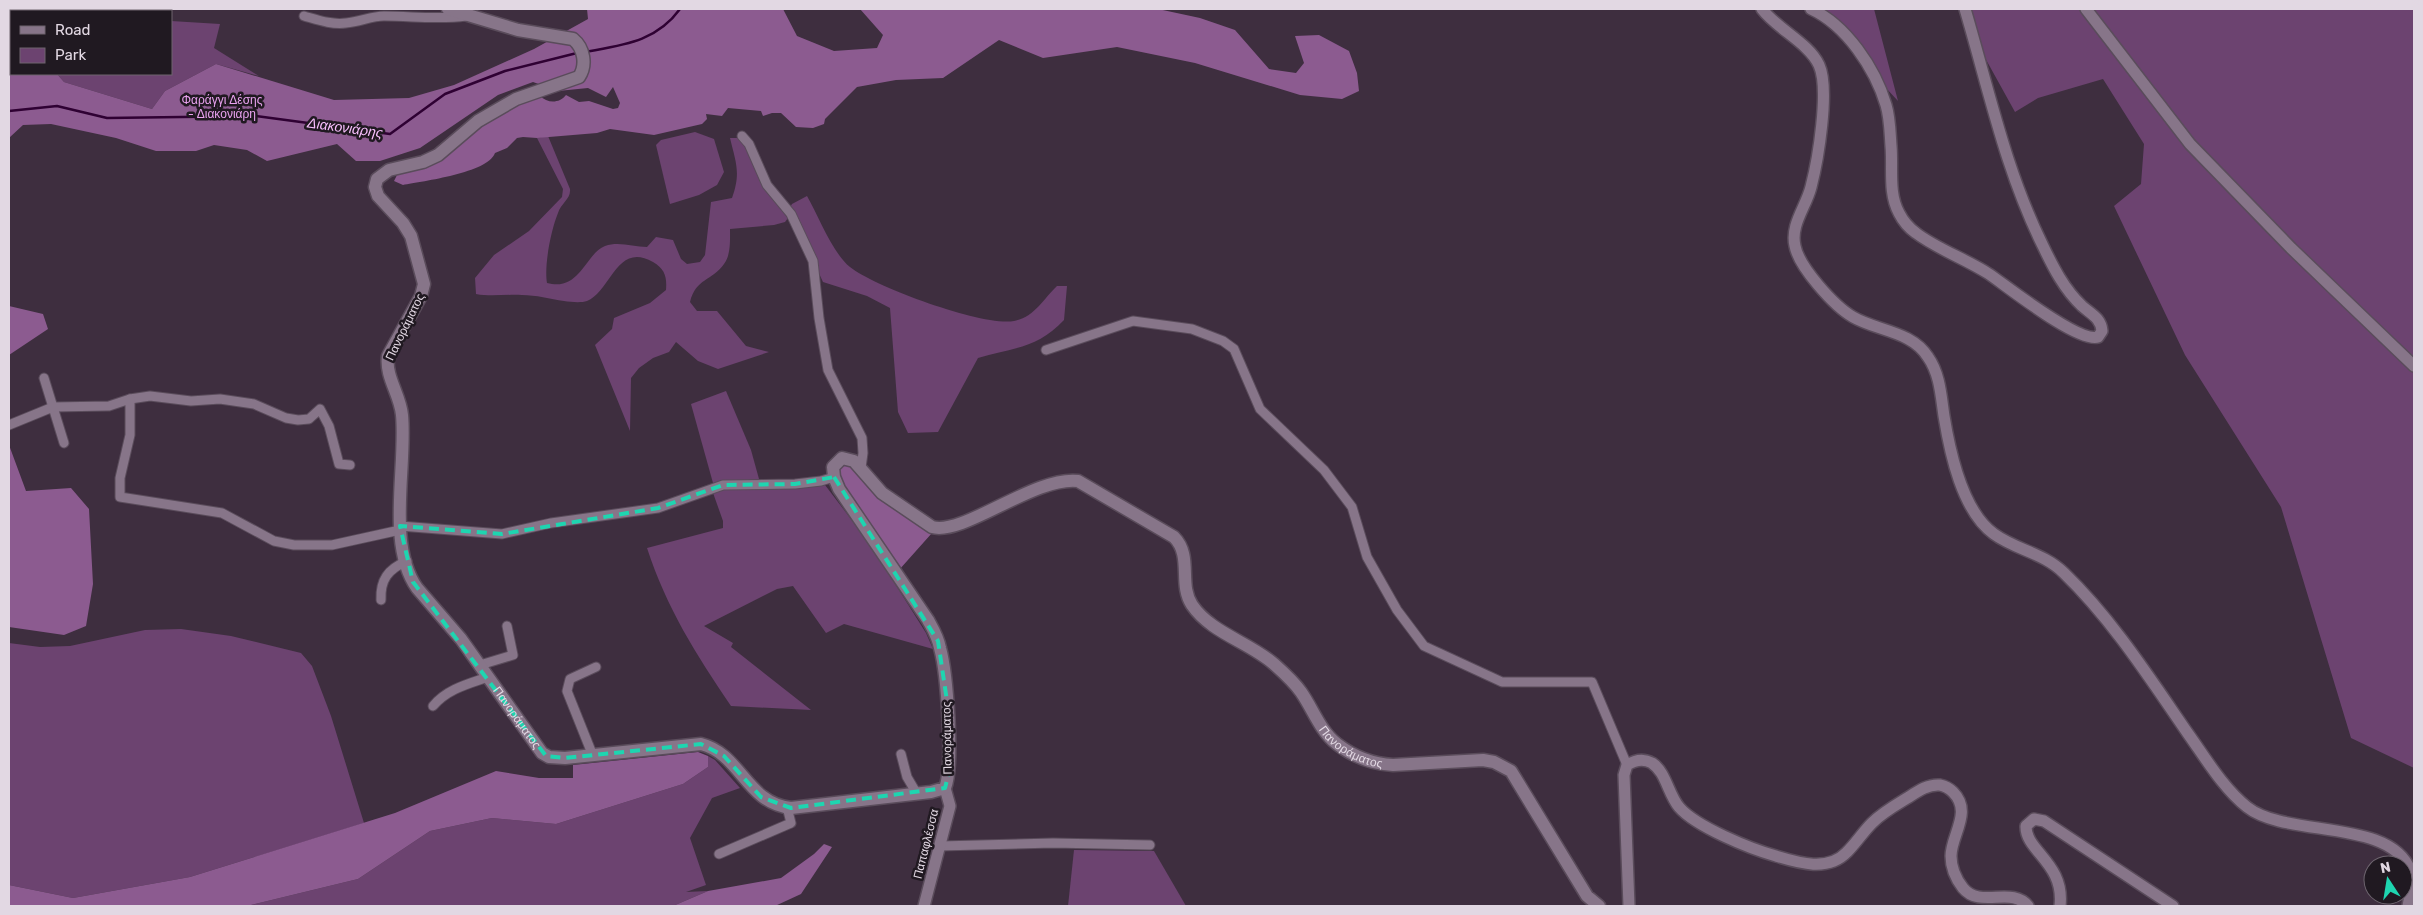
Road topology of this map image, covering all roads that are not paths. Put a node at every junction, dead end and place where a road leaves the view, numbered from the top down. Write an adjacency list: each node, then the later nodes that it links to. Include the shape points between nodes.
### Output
1 (448, 9): 7 (main road, Πανοράματος)
2 (1762, 9): 42 (street, via 1770,20 1809,51 1818,62 1823,77 1824,95 1815,167 1811,188 1795,227 1795,247 1800,260 1842,309 1904,337 1919,346 1928,357 1938,380 1954,463 1979,518 1992,533 2053,564 2076,585 2128,648 2239,800 2260,816 2350,832 2392,849 2410,869)
3 (1811, 9): 4 (street, via 1833,22 1845,35 1878,85 1889,124 1894,197 1906,225 1987,273 2068,328 2086,337 2098,336 2102,332 2099,321 2070,293 2055,271 2014,182)
4 (1965, 9)
5 (2086, 9): 10 (street, via 2190,144 2291,248)
6 (304, 16): 7 (street, via 346,24 383,16 435,19)
7 (472, 16): 19 (main road, Πανοράματος, via 518,30 573,39 580,44 583,54 582,72 579,78 516,99 478,120 438,155 389,170 375,181 378,196 411,236 424,284 421,296 388,356 387,366 402,414)
8 (742, 136): 17 (street, via 749,144 766,185 791,214 813,260 828,370 862,438)
9 (1046, 350): 29 (street, via 1133,321 1192,329 1223,341 1234,350 1260,410 1324,470 1352,506 1366,556 1397,610 1424,646 1502,682 1592,682)
10 (2414, 366)
11 (44, 378): 13 (street)
12 (130, 399): 13 (street, via 109,406); 16 (street, via 150,396 191,401 220,399 261,406 298,420 309,419 320,409 329,426 339,464); 19 (street, via 130,435 120,478 120,496 222,513 267,538 294,545 332,545)
13 (52, 407): 14 (street); 15 (street)
14 (9, 425)
15 (64, 442)
16 (350, 465)
17 (860, 468): 18 (main road, Πανοράματος, via 854,461 842,458 833,468); 37 (main road, Πανοράματος, via 882,493 932,527 940,529 1069,480 1078,481 1149,522 1179,541 1185,562 1188,599 1198,612 1274,664 1300,691 1335,743 1356,756 1380,764 1405,766 1483,760 1504,766 1512,771 1587,896)
18 (834, 477): 19 (street, via 794,484 723,485 658,508 551,523 502,534); 30 (main road, Πανοράματος, via 928,620 938,641 947,701 948,776)
19 (400, 528): 20 (main road, Πανοράματος)
20 (406, 561): 21 (street, via 387,574 381,588); 23 (main road, Πανοράματος, via 417,588)
21 (382, 600)
22 (507, 626): 23 (street, via 513,655)
23 (480, 665): 25 (main road, Πανοράματος)
24 (596, 667): 28 (street, via 570,679 567,691)
25 (488, 677): 26 (street, via 451,690); 28 (main road, Πανοράματος, via 542,754 555,758)
26 (433, 706)
27 (902, 754): 31 (street, via 907,777)
28 (593, 756): 32 (main road, Πανοράματος, via 702,744 724,756 761,797 771,804)
29 (1627, 765): 38 (street, via 1624,788); 39 (street, via 1638,760 1654,764 1684,812 1723,834 1763,852 1796,862 1820,864 1832,863 1846,854 1871,824 1890,808 1923,788 1944,786 1961,805 1960,825 1951,854 1956,877 1963,889 1980,898 2019,899)
30 (945, 788): 31 (main road, Πανοράματος); 34 (street, Παπαφλέσσα, via 950,806)
31 (916, 794): 32 (main road, Πανοράματος)
32 (787, 807): 35 (street, via 791,823)
33 (1150, 845): 34 (street)
34 (940, 846): 36 (street, Παπαφλέσσα)
35 (719, 854)
36 (924, 906)
37 (1599, 906)
38 (1629, 906)
39 (2028, 906)
40 (2060, 906): 41 (street, via 2058,878 2026,830 2031,820 2044,821 2061,831)
41 (2173, 906)
42 (2408, 906)

